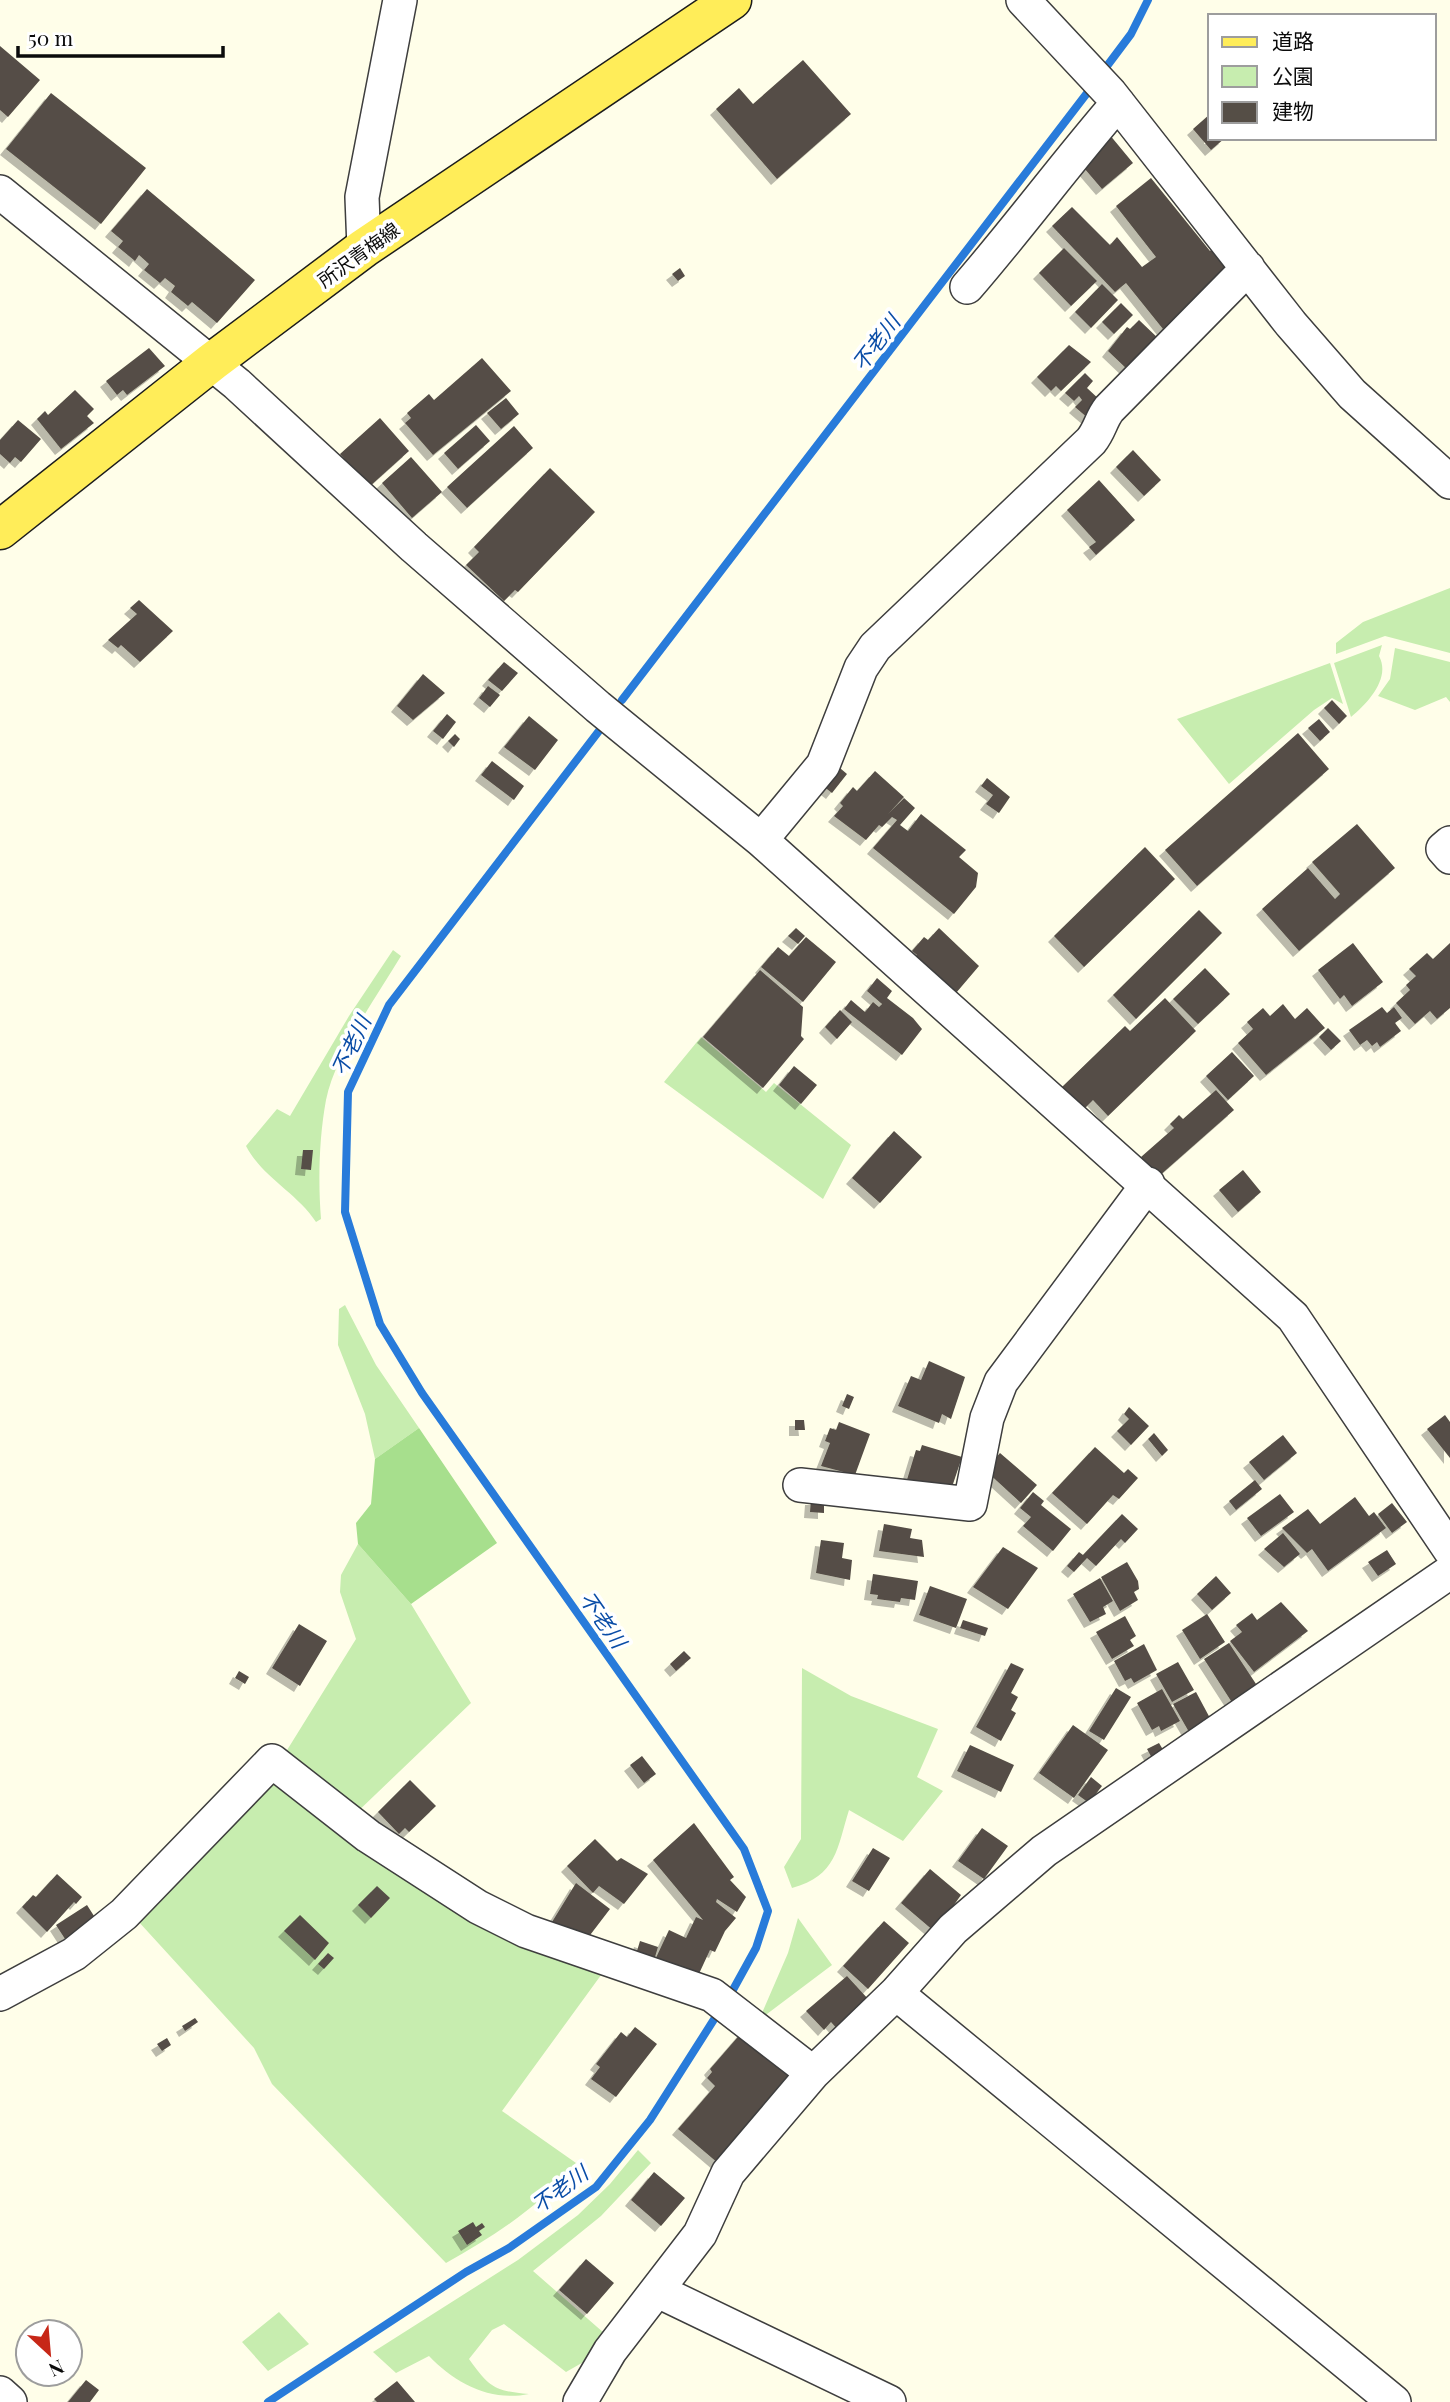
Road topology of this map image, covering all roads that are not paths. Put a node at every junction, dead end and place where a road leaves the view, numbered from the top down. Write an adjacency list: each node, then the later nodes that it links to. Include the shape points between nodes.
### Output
1 (400, 0): 6 (street, via 362,197)
2 (732, 0): 6 (main road, 所沢青梅線)
3 (1023, 0): 4 (street)
4 (1106, 90): 7 (street); 8 (street, via 1062,167)
5 (0, 192): 9 (street)
6 (364, 247): 9 (main road, 所沢青梅線)
7 (1248, 268): 10 (street, via 1352,394); 12 (street, via 1109,409 1091,441 875,647 861,668 823,765)
8 (967, 287)
9 (212, 362): 11 (main road, 所沢青梅線); 12 (street, via 414,547 598,707)
10 (1450, 482)
11 (0, 530)
12 (761, 840): 13 (street)
13 (1148, 1184): 14 (street, via 1001,1382 987,1418 970,1504); 15 (street, via 1293,1318)
14 (800, 1485)
15 (1450, 1550)
16 (1450, 1572): 17 (street, via 1044,1851 953,1929)
17 (896, 1993): 19 (street); 25 (street)
18 (0, 1994): 19 (street, via 74,1954 124,1914 272,1761 368,1836 478,1907 526,1931 725,2004)
19 (813, 2073): 20 (street, via 727,2173 700,2234)
20 (658, 2291): 23 (street, via 610,2351); 24 (street)
21 (0, 2393): 22 (street)
22 (10, 2402)
23 (580, 2402)
24 (889, 2402)
25 (1394, 2402)

